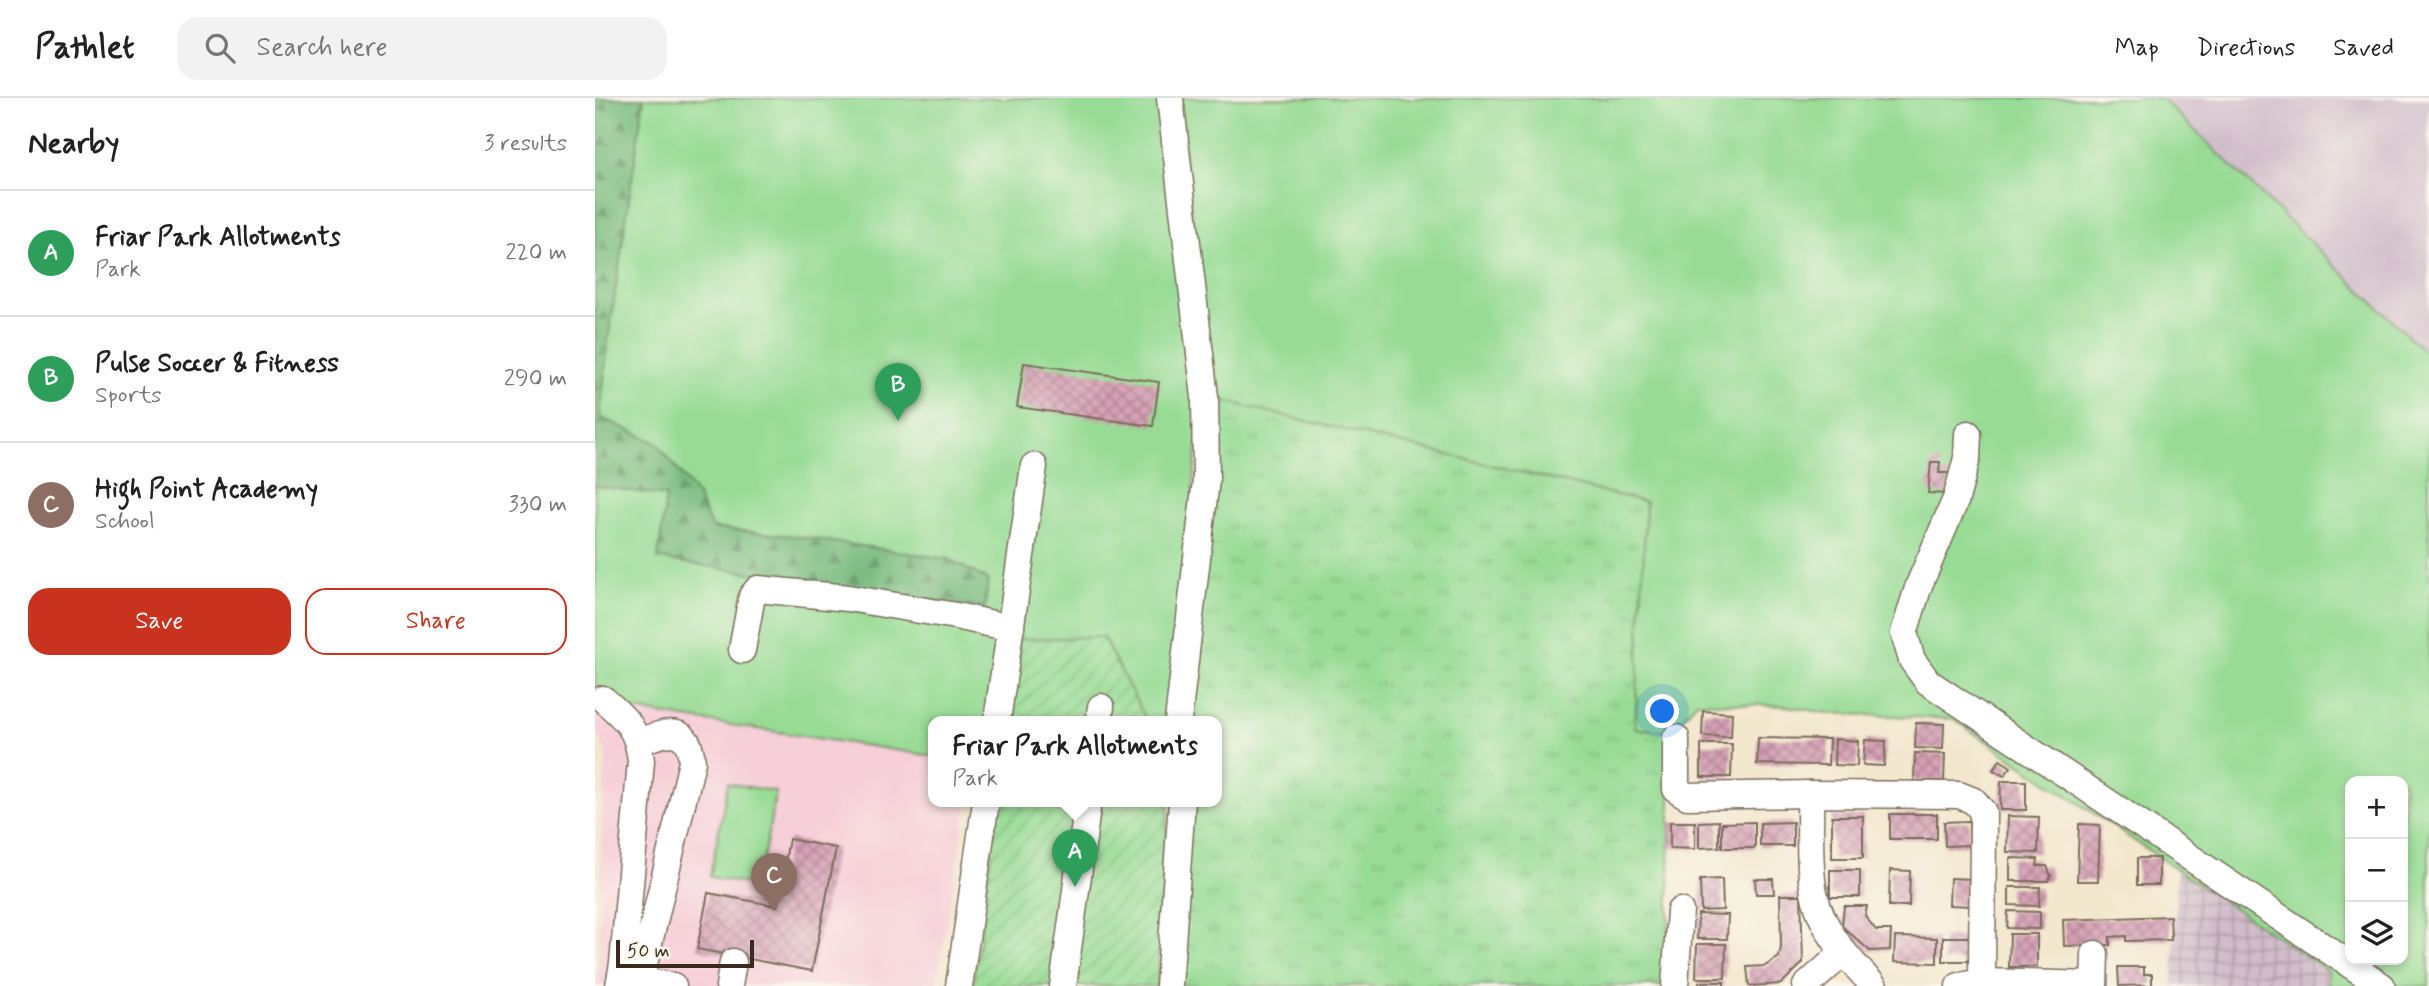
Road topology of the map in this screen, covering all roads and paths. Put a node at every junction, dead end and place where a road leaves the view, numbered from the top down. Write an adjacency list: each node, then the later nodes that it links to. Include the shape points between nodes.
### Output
1 (1170, 98): 8 (street, via 1205,397 1206,480)
2 (1968, 434): 28 (street, via 1956,499 1919,584 1905,633 1912,660 1928,682)
3 (1034, 466): 4 (street)
4 (1011, 628): 5 (street, via 956,615 768,588 751,596); 7 (street)
5 (742, 650)
6 (603, 699): 10 (street, via 631,726)
7 (998, 716)
8 (1179, 716)
9 (1676, 738): 11 (street, via 1676,789 1688,796)
10 (639, 742): 18 (street); 18 (street, via 665,733 678,735 687,739 692,762)
11 (1810, 793): 16 (street, via 1817,906); 19 (street, via 1959,795 1974,801 1984,820)
12 (985, 807): 21 (street)
13 (1087, 807): 22 (street)
14 (1182, 807): 23 (street)
15 (1680, 911): 24 (street)
16 (1843, 953): 25 (street); 26 (street)
17 (2095, 954): 27 (street)
18 (627, 981): 20 (street)
19 (1970, 984): 27 (street)
20 (673, 986)
21 (960, 986)
22 (1063, 986)
23 (1168, 986)
24 (1675, 986)
25 (1806, 986)
26 (1874, 986)
27 (2094, 986)
28 (2382, 986)

